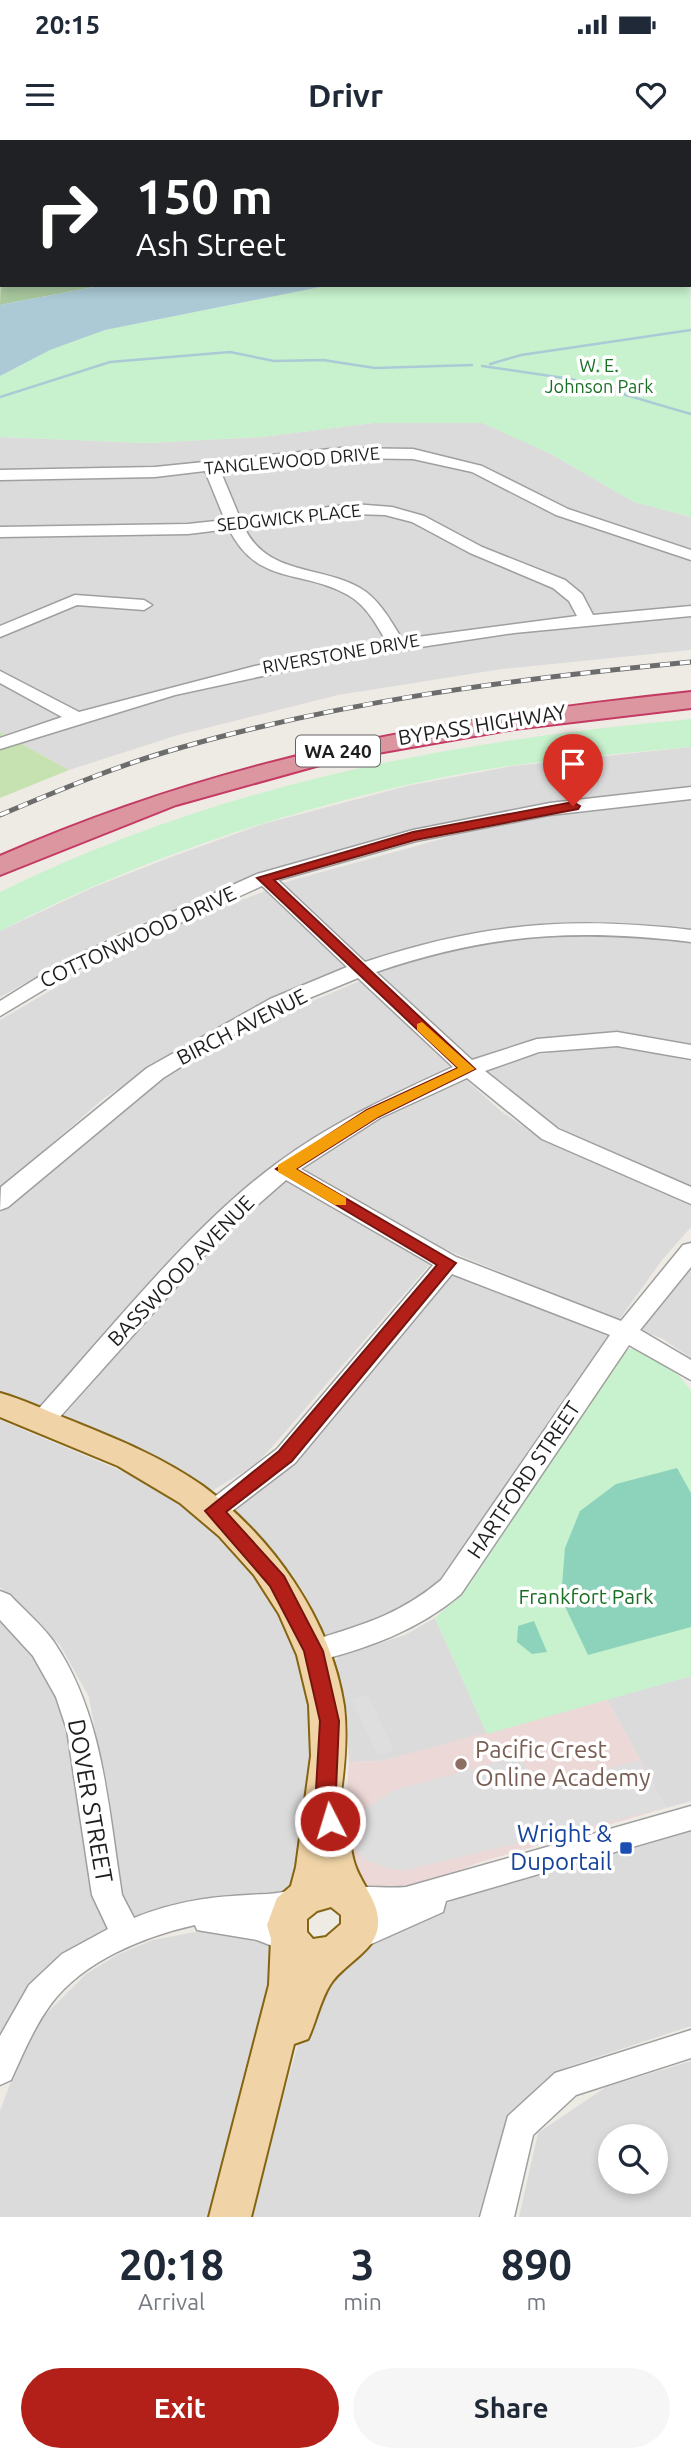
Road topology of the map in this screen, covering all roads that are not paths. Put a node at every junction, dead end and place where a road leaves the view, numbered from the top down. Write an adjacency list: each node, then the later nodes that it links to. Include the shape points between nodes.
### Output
1 (212, 468): 2 (street, TANGLEWOOD DRIVE); 3 (street); 5 (street, TANGLEWOOD DRIVE, via 361,452 413,454 477,469 562,512)
2 (0, 475)
3 (237, 524): 4 (street, SEDGWICK PLACE); 8 (street, SEDGWICK PLACE, via 353,509 386,510 418,519 476,550 559,583 576,598); 10 (street, via 248,548 264,562 330,580 357,593)
4 (0, 532)
5 (691, 555)
6 (144, 605): 9 (street, via 75,600)
7 (691, 611): 8 (street, RIVERSTONE DRIVE)
8 (587, 619): 10 (street, RIVERSTONE DRIVE)
9 (0, 632)
10 (395, 642): 14 (street, RIVERSTONE DRIVE, via 274,665)
11 (0, 676): 14 (street)
12 (691, 686): 17 (highway, BYPASS HIGHWAY / WA 240, via 527,702 320,739 123,796)
13 (691, 700): 18 (highway, BYPASS HIGHWAY / WA 240, via 492,722 317,756 174,797)
14 (75, 717): 15 (street, RIVERSTONE DRIVE)
15 (0, 744)
16 (691, 793): 19 (street, COTTONWOOD DRIVE, via 550,809 413,836)
17 (0, 846)
18 (0, 866)
19 (264, 878): 21 (street); 22 (street, COTTONWOOD DRIVE, via 73,964)
20 (691, 936): 21 (street, BIRCH AVENUE, via 660,930 529,928 422,949)
21 (360, 970): 24 (street); 27 (street, BIRCH AVENUE, via 252,1017 153,1074)
22 (0, 1010)
23 (691, 1052): 24 (street, BASSWOOD AVENUE, via 617,1039 537,1046)
24 (468, 1069): 25 (street, BASSWOOD AVENUE, via 372,1113); 26 (street, via 550,1134)
25 (284, 1169): 29 (street); 33 (street, BASSWOOD AVENUE, via 213,1231)
26 (691, 1196)
27 (0, 1202)
28 (691, 1251): 30 (street, HARTFORD STREET)
29 (448, 1263): 30 (street); 34 (street, via 286,1456)
30 (625, 1332): 31 (street); 36 (street, HARTFORD STREET, via 451,1587 425,1611 390,1629)
31 (691, 1371)
32 (0, 1404): 33 (main road)
33 (41, 1422): 34 (main road, via 147,1467)
34 (214, 1511): 36 (main road, via 277,1581)
35 (0, 1602): 43 (street, DOVER STREET, via 43,1648 70,1696 81,1730 107,1895)
36 (314, 1651): 37 (main road, via 330,1721)
37 (326, 1790): 40 (main road, via 336,1863); 41 (main road, via 316,1832 316,1870)
38 (691, 1818): 39 (street)
39 (475, 1880): 40 (street, via 399,1901); 45 (street)
40 (350, 1899): 41 (main road, via 331,1891); 45 (main road, via 361,1915 358,1933)
41 (302, 1901): 42 (street, via 275,1907 209,1909); 44 (main road, via 285,1923)
42 (160, 1924): 43 (street); 44 (street, via 234,1923 259,1927)
43 (127, 1936): 47 (street, via 57,1976 20,2025)
44 (288, 1940): 45 (main road, via 312,1956); 48 (main road, via 289,1982)
45 (341, 1947): 48 (main road, via 313,1977)
46 (691, 2043): 50 (street, via 566,2083 519,2127)
47 (0, 2070)
48 (264, 2090): 49 (main road)
49 (230, 2217)
50 (497, 2217)

